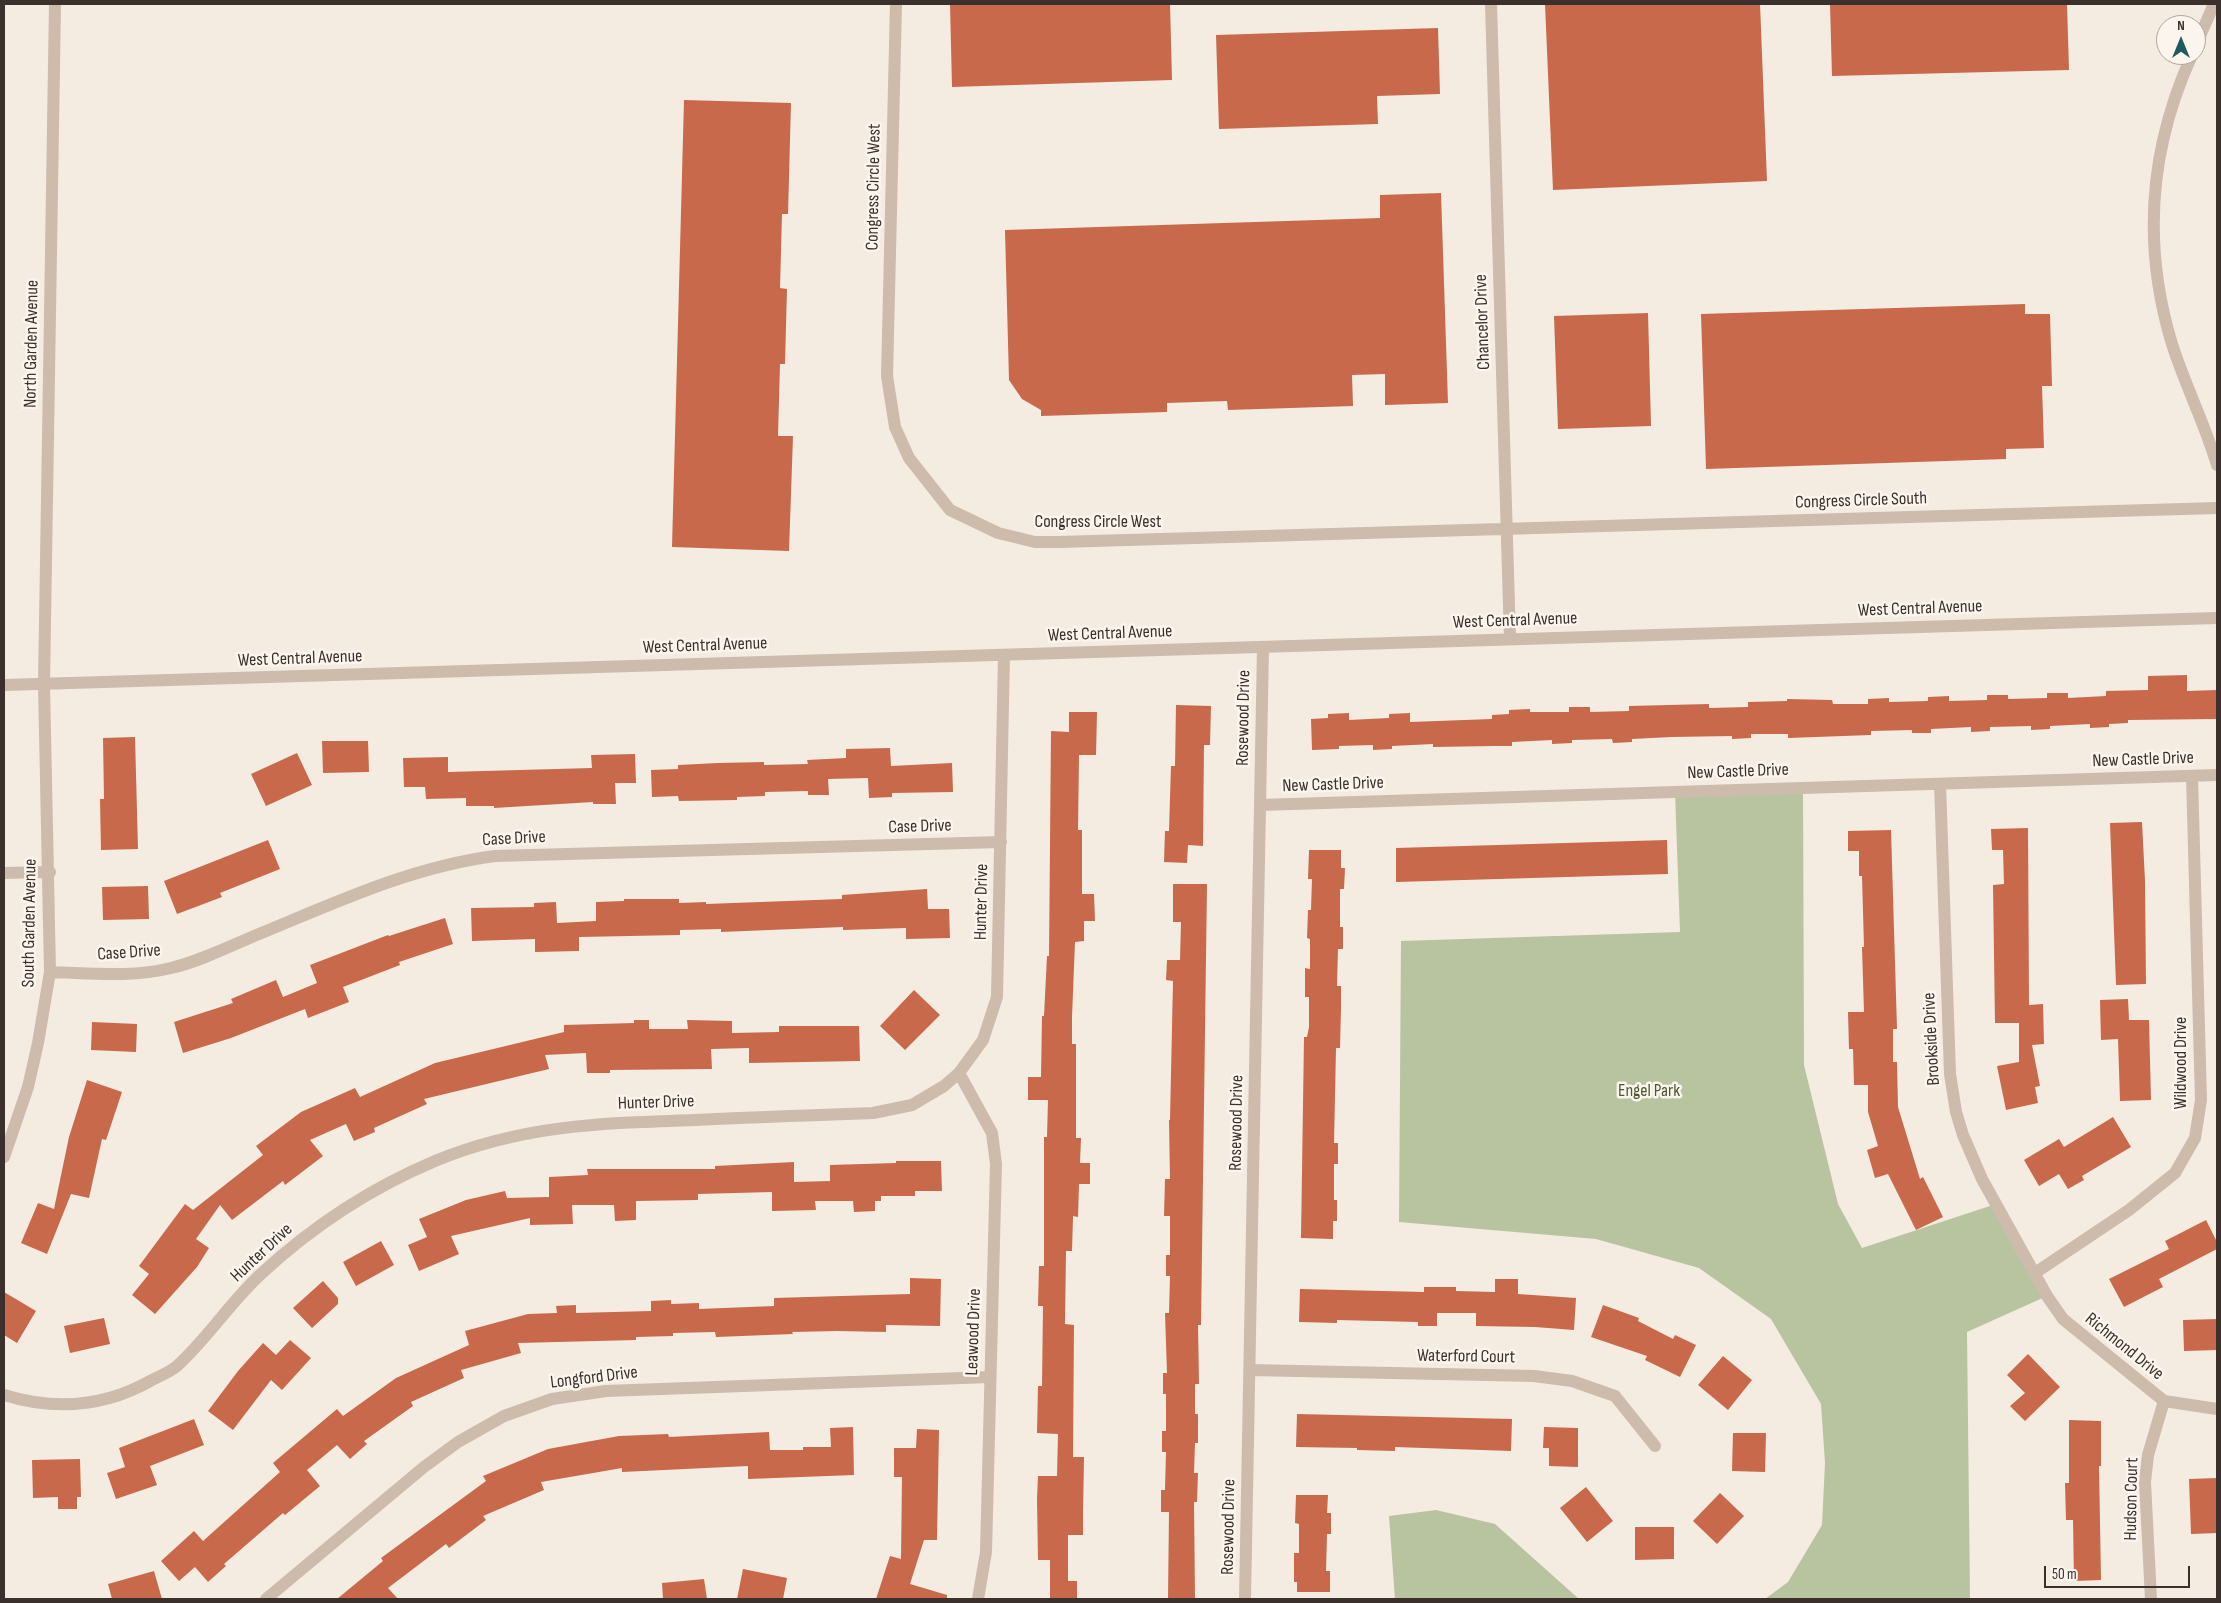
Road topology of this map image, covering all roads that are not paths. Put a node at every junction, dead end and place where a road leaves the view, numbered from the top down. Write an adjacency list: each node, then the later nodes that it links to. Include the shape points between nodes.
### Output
1 (55, 4): 14 (street, North Garden Avenue)
2 (896, 4): 9 (street, Congress Circle West, via 889,402 895,427 909,458 950,510 998,533 1035,542)
3 (1491, 4): 9 (street, Chancelor Drive)
4 (2214, 4): 5 (street)
5 (2206, 22)
6 (2187, 65): 7 (street, via 2167,119 2158,163 2153,210 2156,272 2172,345)
7 (2217, 465)
8 (2217, 508): 9 (street, Congress Circle South)
9 (1506, 529): 11 (street, Chancelor Drive)
10 (2217, 618): 11 (street, West Central Avenue)
11 (1510, 639): 12 (street, West Central Avenue)
12 (1263, 646): 13 (street, West Central Avenue); 19 (street, Rosewood Drive)
13 (1004, 655): 14 (street, West Central Avenue); 20 (street, Hunter Drive)
14 (44, 684): 15 (street, West Central Avenue); 21 (street, South Garden Avenue)
15 (4, 685)
16 (2192, 776): 17 (street, New Castle Drive); 18 (street, New Castle Drive); 26 (street, Wildwood Drive, via 2202,1100 2195,1138 2175,1173 2129,1210)
17 (2217, 776)
18 (1940, 784): 19 (street, New Castle Drive); 26 (street, Brookside Drive, via 1950,1074 1956,1112 1982,1178)
19 (1260, 804): 27 (street, Rosewood Drive)
20 (1001, 842): 23 (street, Case Drive, via 496,856 422,870 373,886 201,959 171,968 120,975); 24 (street, Hunter Drive, via 997,997 983,1040)
21 (50, 872): 22 (street); 23 (street, South Garden Avenue)
22 (4, 873)
23 (50, 972): 25 (street, South Garden Avenue, via 28,1087)
24 (959, 1073): 28 (street, Leawood Drive, via 992,1133 996,1164); 29 (street, Hunter Drive, via 912,1105 893,1110 593,1123 528,1133 465,1150 401,1176 334,1215 260,1274 176,1367 136,1389 104,1401 60,1406 20,1400)
25 (4, 1157)
26 (2036, 1273): 30 (street, Richmond Drive, via 2063,1319)
27 (1250, 1370): 32 (street, Waterford Court, via 1534,1376 1572,1382 1615,1396); 35 (street, Rosewood Drive)
28 (990, 1377): 33 (street, Longford Drive, via 606,1390 552,1399 504,1416 458,1442); 34 (street, Leawood Drive, via 986,1552)
29 (4, 1394)
30 (2164, 1401): 31 (street, Richmond Drive); 36 (street, Hudson Court, via 2148,1455 2145,1482)
31 (2217, 1408)
32 (1655, 1446)
33 (266, 1599)
34 (978, 1599)
35 (1245, 1599)
36 (2151, 1599)

